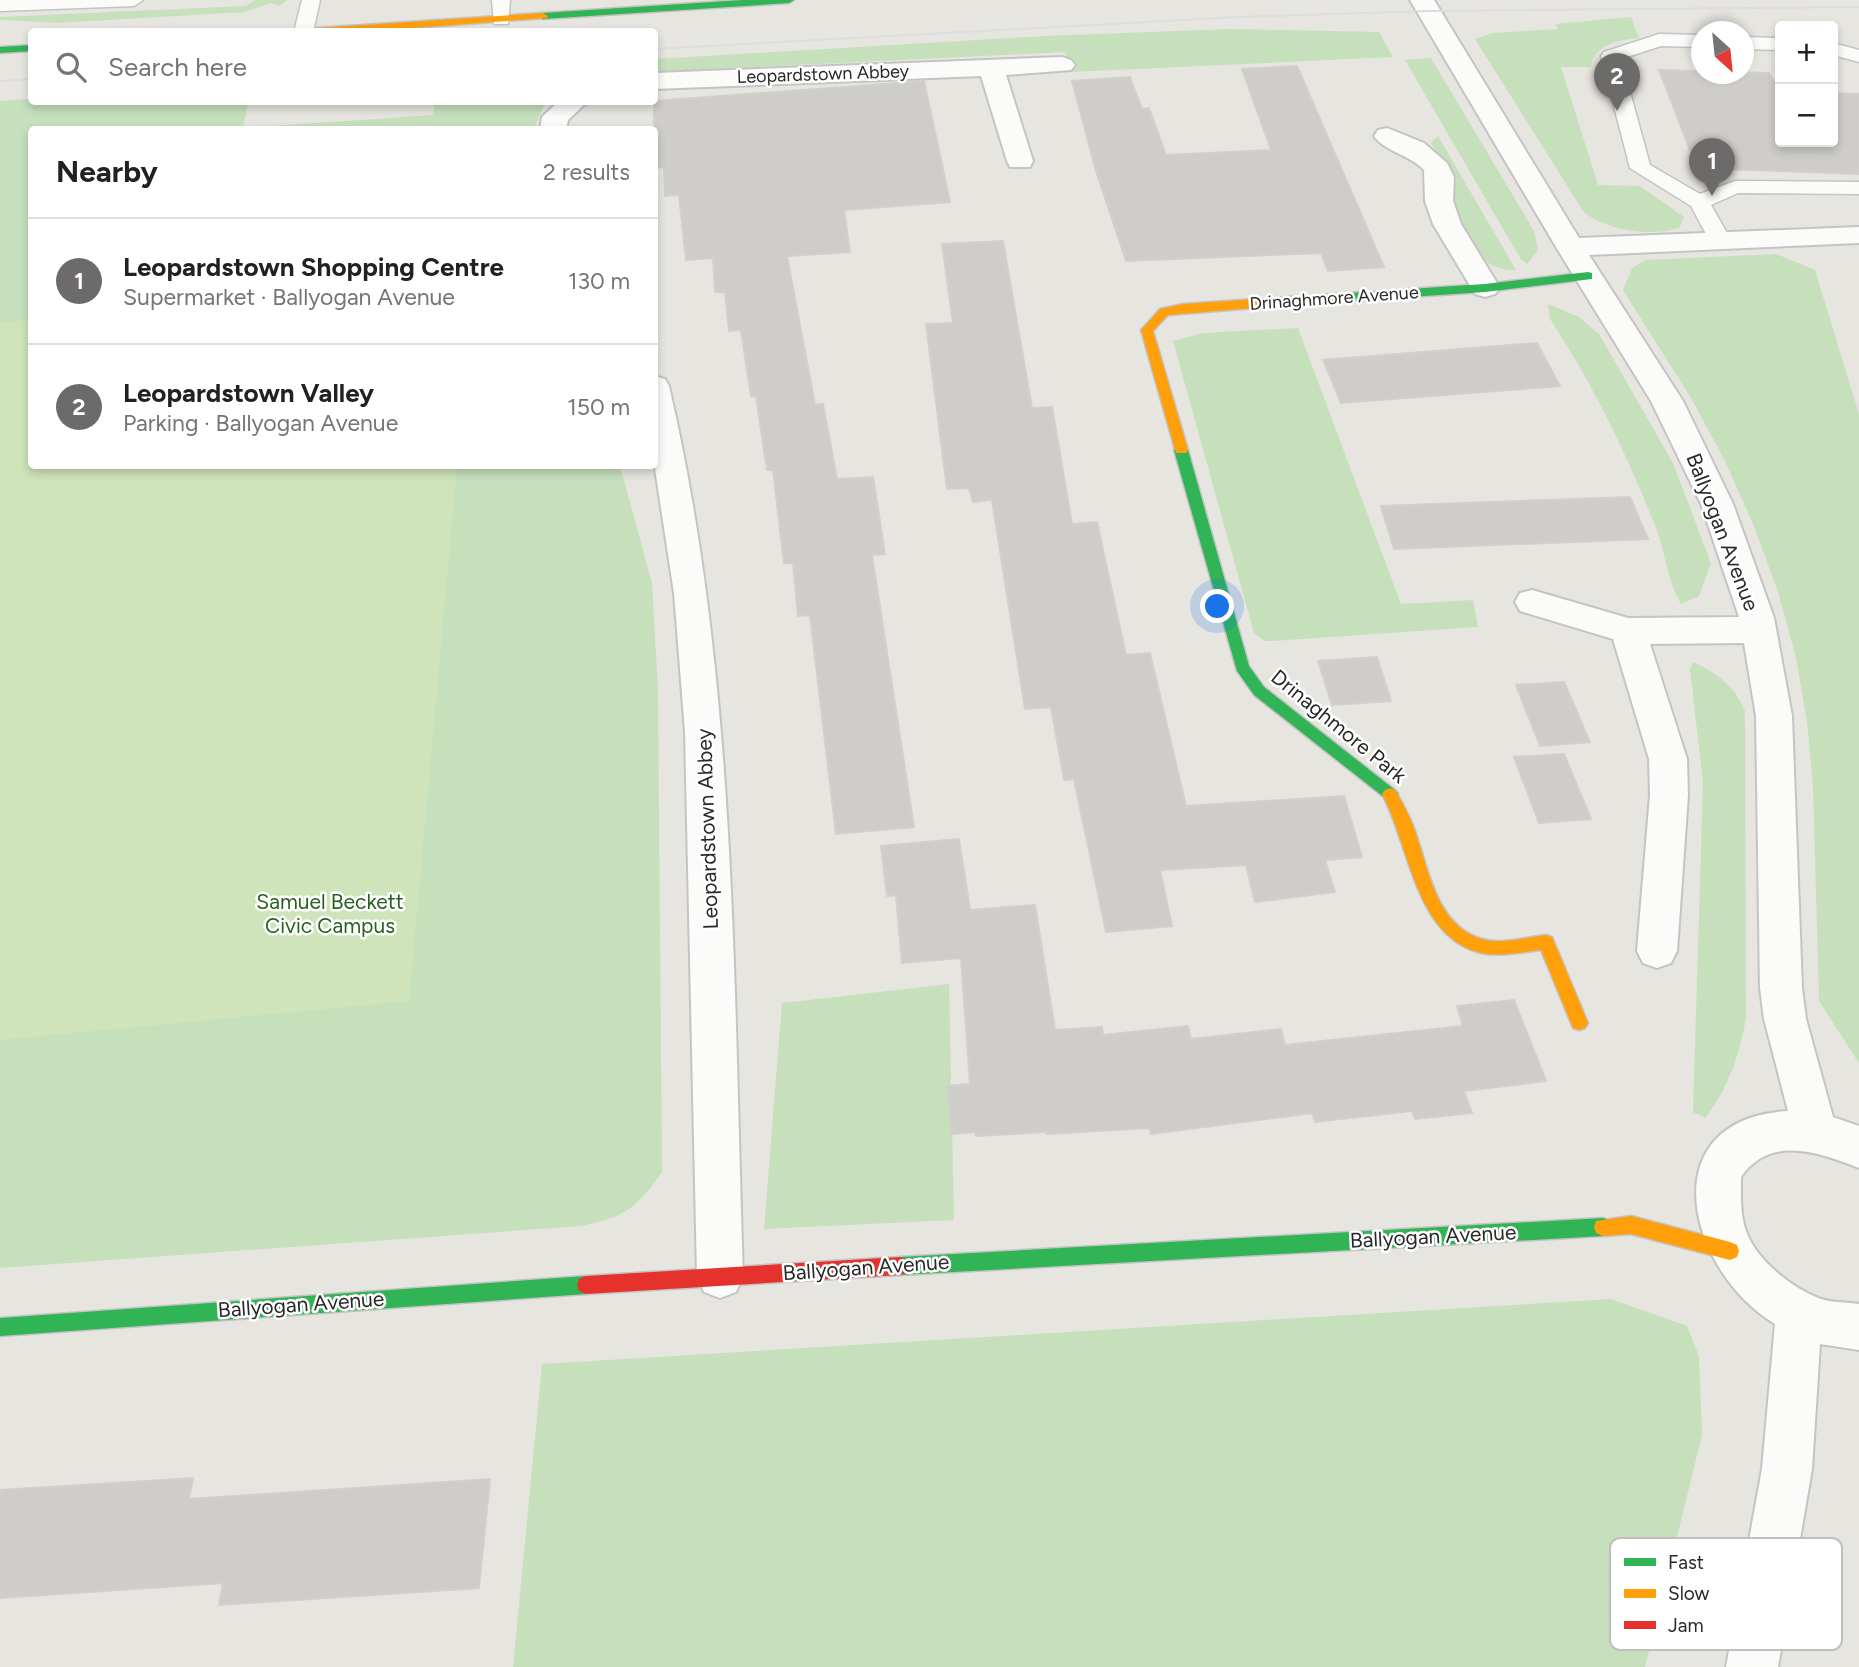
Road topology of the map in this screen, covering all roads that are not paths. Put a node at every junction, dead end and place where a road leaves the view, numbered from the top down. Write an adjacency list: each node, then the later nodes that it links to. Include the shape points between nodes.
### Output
1 (134, 0): 6 (lane)
2 (311, 0): 8 (lane)
3 (501, 0): 7 (lane)
4 (789, 0): 7 (street)
5 (1422, 0): 28 (street, Ballyogan Avenue)
6 (0, 5)
7 (501, 20): 9 (street)
8 (304, 28)
9 (369, 28)
10 (1691, 41): 25 (lane, via 1659,40 1611,56 1640,168)
11 (1754, 43): 12 (lane)
12 (1775, 44)
13 (28, 48): 14 (street)
14 (0, 50)
15 (1838, 50): 16 (lane)
16 (1859, 55)
17 (1062, 65): 18 (street, Leopardstown Abbey)
18 (992, 70): 19 (street, Leopardstown Abbey); 23 (street)
19 (658, 81)
20 (567, 105): 21 (street, via 555,117)
21 (554, 126)
22 (1387, 136): 30 (street, via 1425,156 1437,169 1438,197 1446,223)
23 (1020, 161)
24 (1859, 188): 25 (lane, via 1735,187)
25 (1699, 202): 27 (lane)
26 (1859, 235): 27 (street)
27 (1720, 240): 28 (street)
28 (1570, 247): 29 (street, Ballyogan Avenue)
29 (1588, 276): 30 (street, Drinaghmore Avenue); 34 (street, Ballyogan Avenue, via 1690,445 1738,559)
30 (1485, 288): 31 (street, Drinaghmore Avenue)
31 (1183, 308): 37 (street, Drinaghmore Park, via 1164,312 1147,330 1242,667 1259,691 1401,805 1429,899 1443,925 1477,946 1546,942)
32 (658, 402): 41 (street, Leopardstown Abbey, via 675,471 694,608 708,784)
33 (1532, 602): 35 (street)
34 (1759, 630): 35 (street); 38 (street, Ballyogan Avenue, via 1774,716 1781,988)
35 (1628, 631): 36 (street, via 1668,760)
36 (1657, 951)
37 (1579, 1023)
38 (1815, 1132): 39 (street); 40 (street, via 1786,1130 1742,1143 1720,1169 1717,1211)
39 (1859, 1148)
40 (1730, 1251): 41 (street, Ballyogan Avenue, via 1631,1225); 42 (street, via 1756,1283)
41 (720, 1276): 43 (street, Ballyogan Avenue)
42 (1800, 1312): 44 (street, via 1818,1321); 45 (street, via 1787,1469)
43 (0, 1327)
44 (1859, 1327)
45 (1775, 1538)

